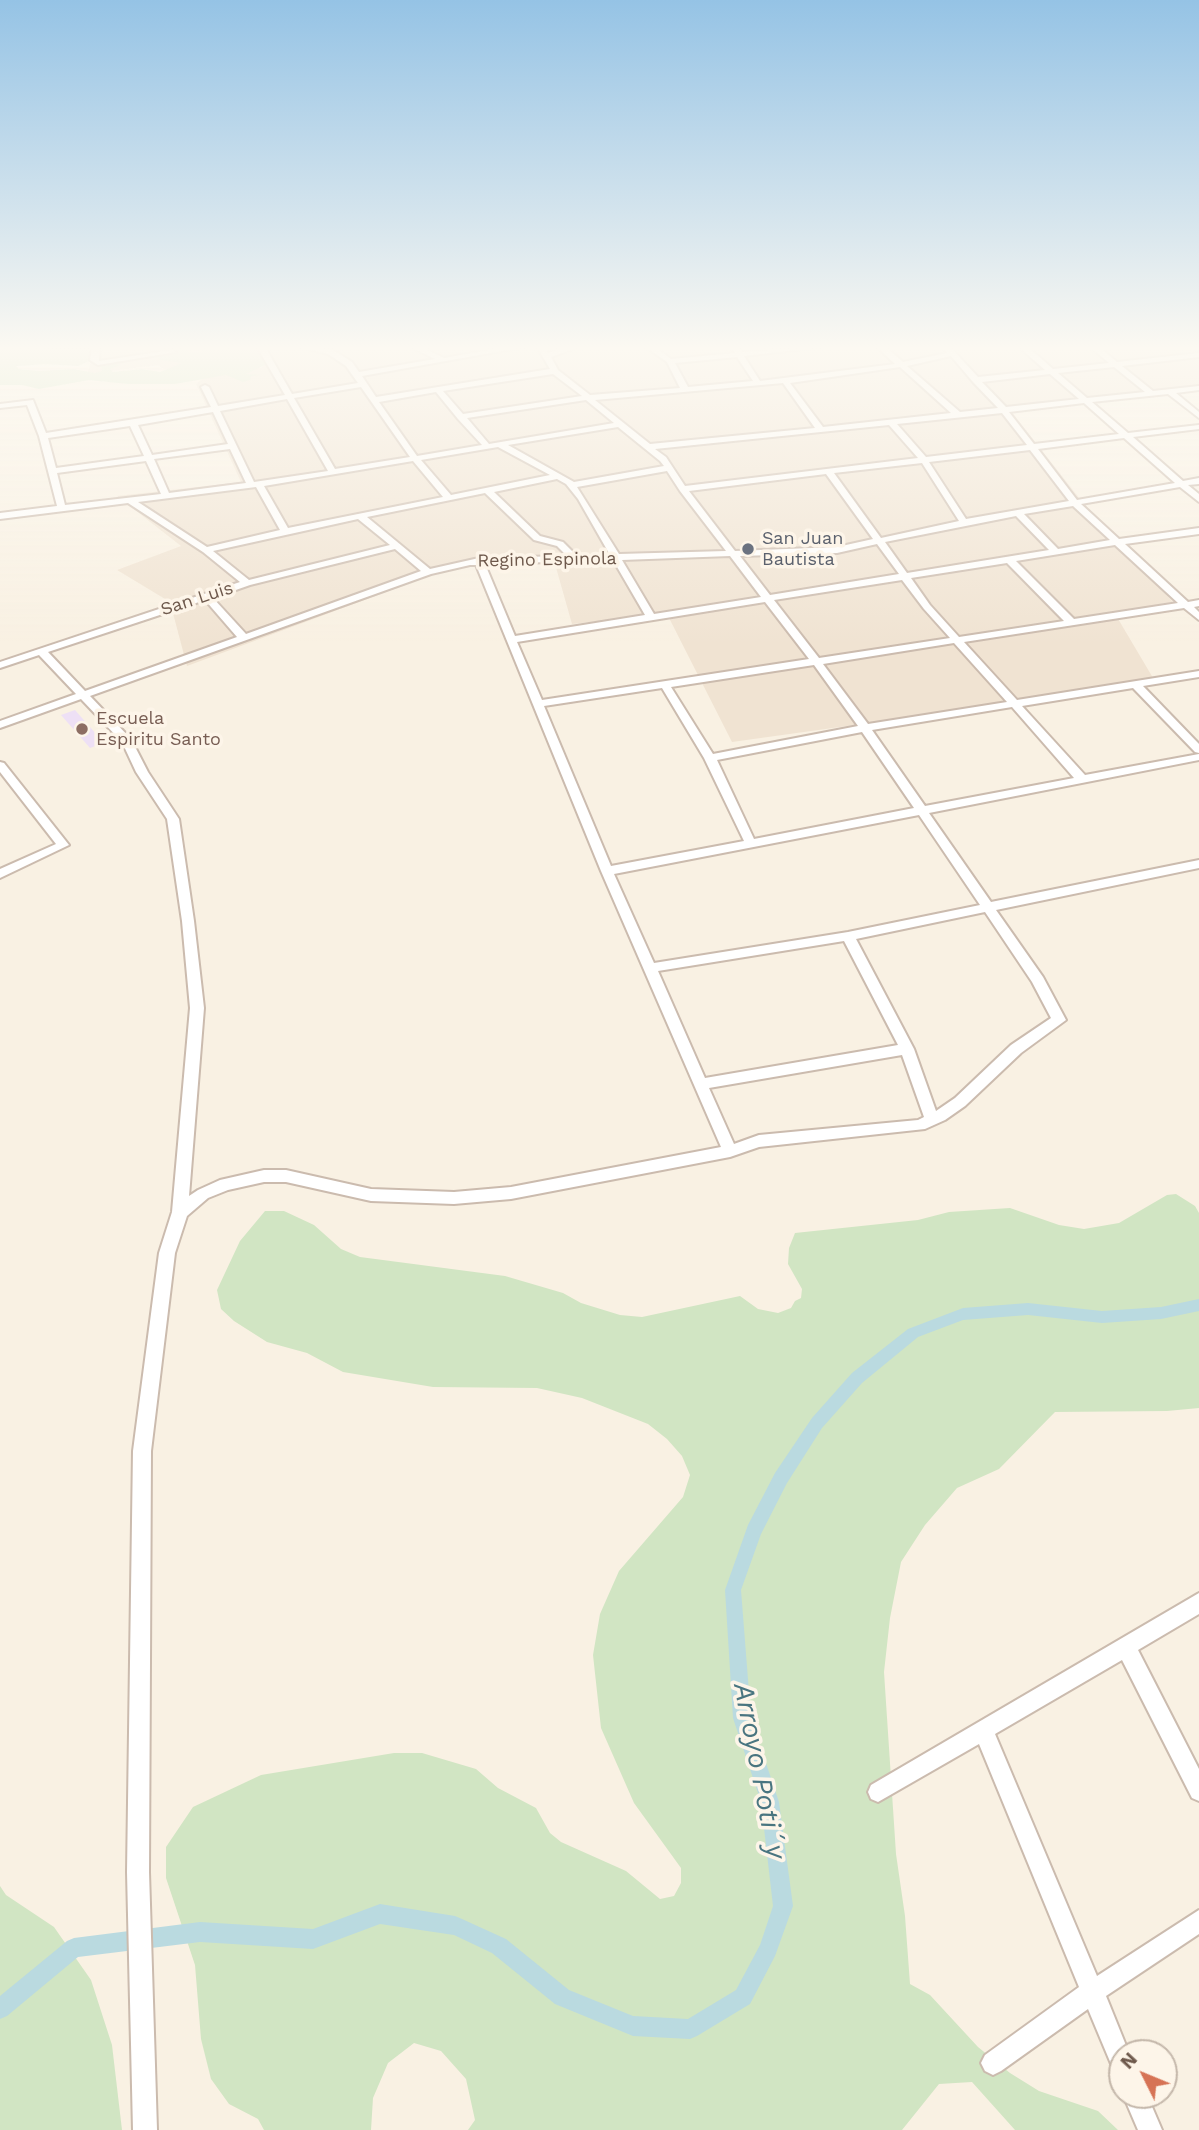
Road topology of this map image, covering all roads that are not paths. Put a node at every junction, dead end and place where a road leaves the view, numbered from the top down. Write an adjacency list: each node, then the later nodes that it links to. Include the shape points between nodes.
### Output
1 (46, 446): 19 (street)
2 (143, 446): 15 (street)
3 (230, 446): 15 (street)
4 (233, 446): 25 (street)
5 (317, 446): 20 (street)
6 (407, 446): 16 (street)
7 (485, 446): 16 (street)
8 (505, 446): 22 (street)
9 (652, 446): 13 (street)
10 (912, 446): 17 (street)
11 (1043, 446): 14 (street)
12 (1138, 446): 24 (street)
13 (646, 447): 18 (street)
14 (1031, 448): 17 (street); 33 (street)
15 (148, 457): 19 (street); 29 (street)
16 (415, 458): 20 (street); 30 (street)
17 (924, 460): 21 (street); 38 (street)
18 (669, 468): 26 (street); 27 (street)
19 (52, 471): 34 (street)
20 (332, 471): 25 (street)
21 (829, 472): 27 (street); 41 (street)
22 (558, 476): 26 (street); 28 (street)
23 (1199, 481): 24 (street, Regino Espinola)
24 (1182, 484): 31 (street); 33 (street, Regino Espinola)
25 (255, 485): 29 (street); 39 (street)
26 (572, 485): 48 (street)
27 (683, 489): 46 (street)
28 (487, 490): 30 (street); 47 (street, via 537,538 560,544)
29 (166, 496): 32 (street)
30 (448, 497): 37 (street)
31 (1199, 499)
32 (129, 500): 34 (street); 44 (street)
33 (1075, 503): 35 (street, Regino Espinola); 42 (street)
34 (62, 509): 36 (street)
35 (1018, 513): 38 (street, Regino Espinola); 45 (street)
36 (0, 516)
37 (360, 516): 39 (street); 43 (street)
38 (964, 522): 41 (street, Regino Espinola)
39 (285, 531): 44 (street)
40 (1199, 531): 42 (street)
41 (877, 541): 46 (street, Regino Espinola, via 836,550); 52 (street)
42 (1117, 542): 45 (street); 57 (street)
43 (398, 546): 51 (street); 53 (street, San Luis)
44 (206, 550): 53 (street)
45 (1056, 552): 49 (street)
46 (735, 554): 48 (street, Regino Espinola); 55 (street)
47 (574, 558): 48 (street, Regino Espinola); 50 (street, Regino Espinola)
48 (617, 559): 58 (street)
49 (1009, 559): 52 (street); 60 (street)
50 (479, 561): 51 (street, Regino Espinola); 62 (street)
51 (428, 572): 61 (street, Regino Espinola)
52 (903, 577): 55 (street); 63 (street)
53 (247, 583): 54 (street, San Luis)
54 (206, 596): 61 (street); 64 (street, San Luis)
55 (768, 597): 58 (street); 65 (street)
56 (1199, 603): 57 (street)
57 (1186, 605): 59 (street); 60 (street)
58 (651, 617): 62 (street)
59 (1199, 617)
60 (1070, 621): 63 (street)
61 (245, 639): 70 (street, Regino Espinola)
62 (511, 639): 71 (street)
63 (955, 639): 65 (street); 72 (street)
64 (41, 652): 66 (street, San Luis); 70 (street)
65 (816, 660): 69 (street); 74 (street)
66 (0, 665)
67 (1199, 674): 68 (street)
68 (1135, 684): 72 (street); 75 (street)
69 (665, 685): 71 (street); 77 (street)
70 (86, 696): 73 (street, Regino Espinola); 92 (street, via 127,741 173,819 197,1008)
71 (538, 704): 83 (street)
72 (1012, 705): 74 (street); 79 (street)
73 (0, 725)
74 (864, 728): 77 (street); 80 (street)
75 (1199, 750)
76 (1199, 757): 79 (street)
77 (710, 758): 81 (street)
78 (0, 765): 84 (street, via 63,845)
79 (1082, 779): 80 (street)
80 (919, 809): 81 (street); 85 (street)
81 (750, 842): 83 (street)
82 (1199, 864): 85 (street)
83 (607, 871): 87 (street)
84 (0, 874)
85 (987, 908): 86 (street); 90 (street, via 1038,980 1059,1020 1016,1049 960,1101)
86 (848, 936): 87 (street); 88 (street)
87 (651, 968): 89 (street)
88 (907, 1049): 89 (street); 90 (street)
89 (701, 1084): 91 (street)
90 (932, 1120): 91 (street, via 920,1125 760,1141)
91 (730, 1151): 92 (street, via 511,1192 454,1198 371,1195 286,1176 264,1176 225,1184)
92 (180, 1212): 103 (street, via 167,1253 142,1451 138,1894)
93 (1199, 1603): 94 (street)
94 (1125, 1646): 95 (street); 96 (street)
95 (983, 1730): 97 (street); 99 (street)
96 (1199, 1791)
97 (878, 1792)
98 (1199, 1921): 99 (street)
99 (1092, 1992): 100 (street); 101 (street)
100 (1112, 2039)
101 (993, 2063)
102 (1141, 2109): 104 (street)
103 (145, 2130)
104 (1150, 2130)

